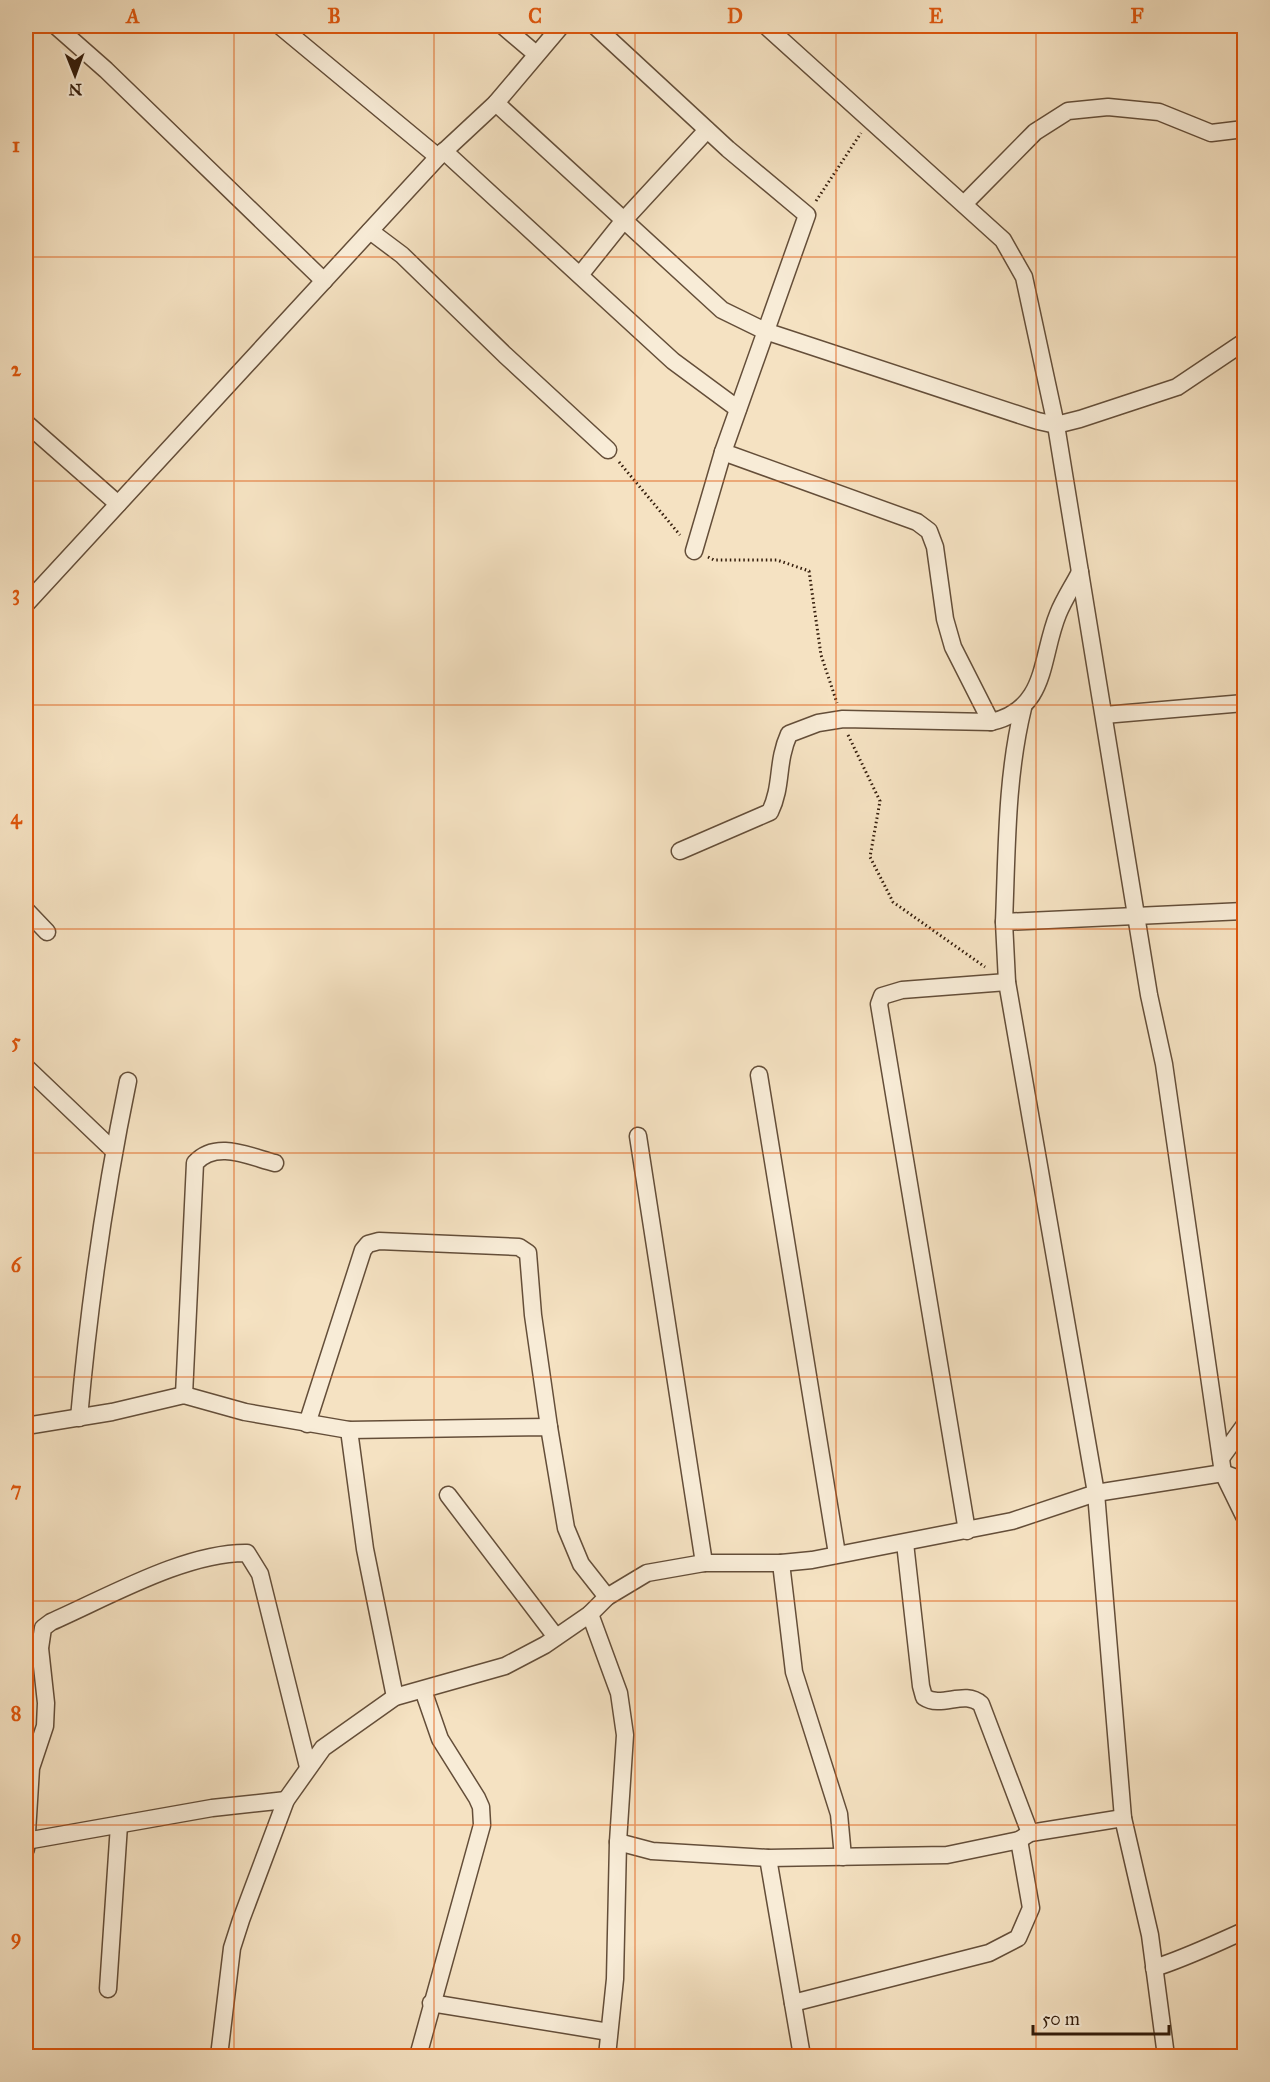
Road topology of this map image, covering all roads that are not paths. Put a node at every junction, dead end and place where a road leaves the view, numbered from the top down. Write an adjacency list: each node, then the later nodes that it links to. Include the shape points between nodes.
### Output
1 (56, 26): 16 (street)
2 (280, 26): 11 (street)
3 (502, 26): 7 (street)
4 (561, 26): 7 (street)
5 (595, 26): 10 (street)
6 (766, 26): 12 (street)
7 (536, 54): 8 (street)
8 (496, 103): 11 (street); 13 (street)
9 (1245, 129): 12 (street, via 1210,133 1160,112 1108,107 1068,111 1035,132)
10 (707, 130): 13 (street); 17 (street, via 807,214)
11 (441, 154): 14 (street); 15 (street)
12 (964, 204): 21 (street, via 1003,240 1024,277)
13 (624, 220): 15 (street); 17 (street, via 722,310)
14 (370, 231): 16 (street); 22 (street, via 402,255)
15 (580, 275): 19 (street, via 673,361)
16 (324, 281): 24 (street)
17 (765, 331): 19 (street); 21 (street)
18 (1245, 342): 21 (street, via 1177,387)
19 (738, 409): 23 (street)
20 (26, 423): 24 (street)
21 (1056, 425): 26 (street)
22 (608, 450)
23 (723, 452): 25 (street); 31 (street, via 917,522 929,531 953,647)
24 (118, 504): 27 (street)
25 (694, 551)
26 (1080, 572): 29 (street, via 1058,614 1035,690); 30 (street)
27 (26, 604)
28 (1245, 703): 30 (street)
29 (1023, 708): 31 (street, via 1009,718); 36 (street, via 1010,780)
30 (1104, 716): 35 (street)
31 (991, 722): 32 (street, via 843,719 789,734 780,754 779,782 770,812)
32 (680, 851)
33 (26, 910): 37 (street)
34 (1245, 911): 35 (street)
35 (1136, 918): 36 (street); 52 (street, via 1164,1064)
36 (1004, 922): 38 (street)
37 (47, 932)
38 (1007, 982): 54 (street); 57 (street, via 902,990 882,996 879,1004)
39 (26, 1067): 43 (street)
40 (759, 1075): 59 (street)
41 (128, 1081): 43 (street)
42 (638, 1136): 60 (street)
43 (113, 1150): 46 (street)
44 (275, 1163): 45 (street, via 220,1149 204,1153 195,1163)
45 (184, 1395): 46 (street); 47 (street)
46 (80, 1418): 48 (street)
47 (308, 1424): 50 (street, via 363,1250 379,1241 519,1247 528,1253); 51 (street)
48 (26, 1426)
49 (1245, 1426): 52 (street)
50 (549, 1427): 51 (street); 62 (street, via 566,1528 581,1564)
51 (349, 1430): 67 (street, via 365,1549)
52 (1222, 1465): 53 (street); 54 (street); 56 (street)
53 (1245, 1481)
54 (1096, 1493): 57 (street, via 1012,1521); 70 (street)
55 (448, 1495): 64 (street)
56 (1245, 1516)
57 (967, 1531): 58 (street)
58 (905, 1543): 59 (street); 72 (street, via 924,1697 936,1702 975,1698 981,1704)
59 (837, 1554): 61 (street)
60 (705, 1563): 61 (street); 62 (street, via 647,1574)
61 (781, 1563): 75 (street, via 794,1672 839,1814)
62 (607, 1597): 63 (street)
63 (590, 1614): 64 (street); 73 (street, via 624,1715)
64 (556, 1637): 66 (street, via 505,1666)
65 (33, 1646): 68 (street, via 51,1622 196,1559 246,1553 260,1574); 74 (street, via 46,1703 45,1726 31,1768)
66 (423, 1690): 67 (street); 80 (street, via 440,1739 481,1807 482,1825)
67 (395, 1697): 68 (street, via 323,1748)
68 (308, 1767): 69 (street)
69 (286, 1800): 71 (street, via 212,1808); 83 (street, via 232,1948)
70 (1123, 1818): 72 (street); 78 (street)
71 (119, 1825): 74 (street); 79 (street)
72 (1024, 1836): 75 (street, via 946,1855); 81 (street, via 1031,1908 1018,1938 989,1953)
73 (618, 1842): 76 (street, via 652,1851); 82 (street, via 615,1979)
74 (26, 1844)
75 (843, 1857): 76 (street)
76 (768, 1858): 81 (street)
77 (1245, 1931): 78 (street, via 1205,1947 1198,1954)
78 (1154, 1968): 87 (street)
79 (108, 1989)
80 (431, 2003): 82 (street); 84 (street)
81 (793, 2003): 86 (street)
82 (609, 2032): 85 (street)
83 (219, 2056)
84 (418, 2056)
85 (607, 2056)
86 (802, 2056)
87 (1166, 2056)

